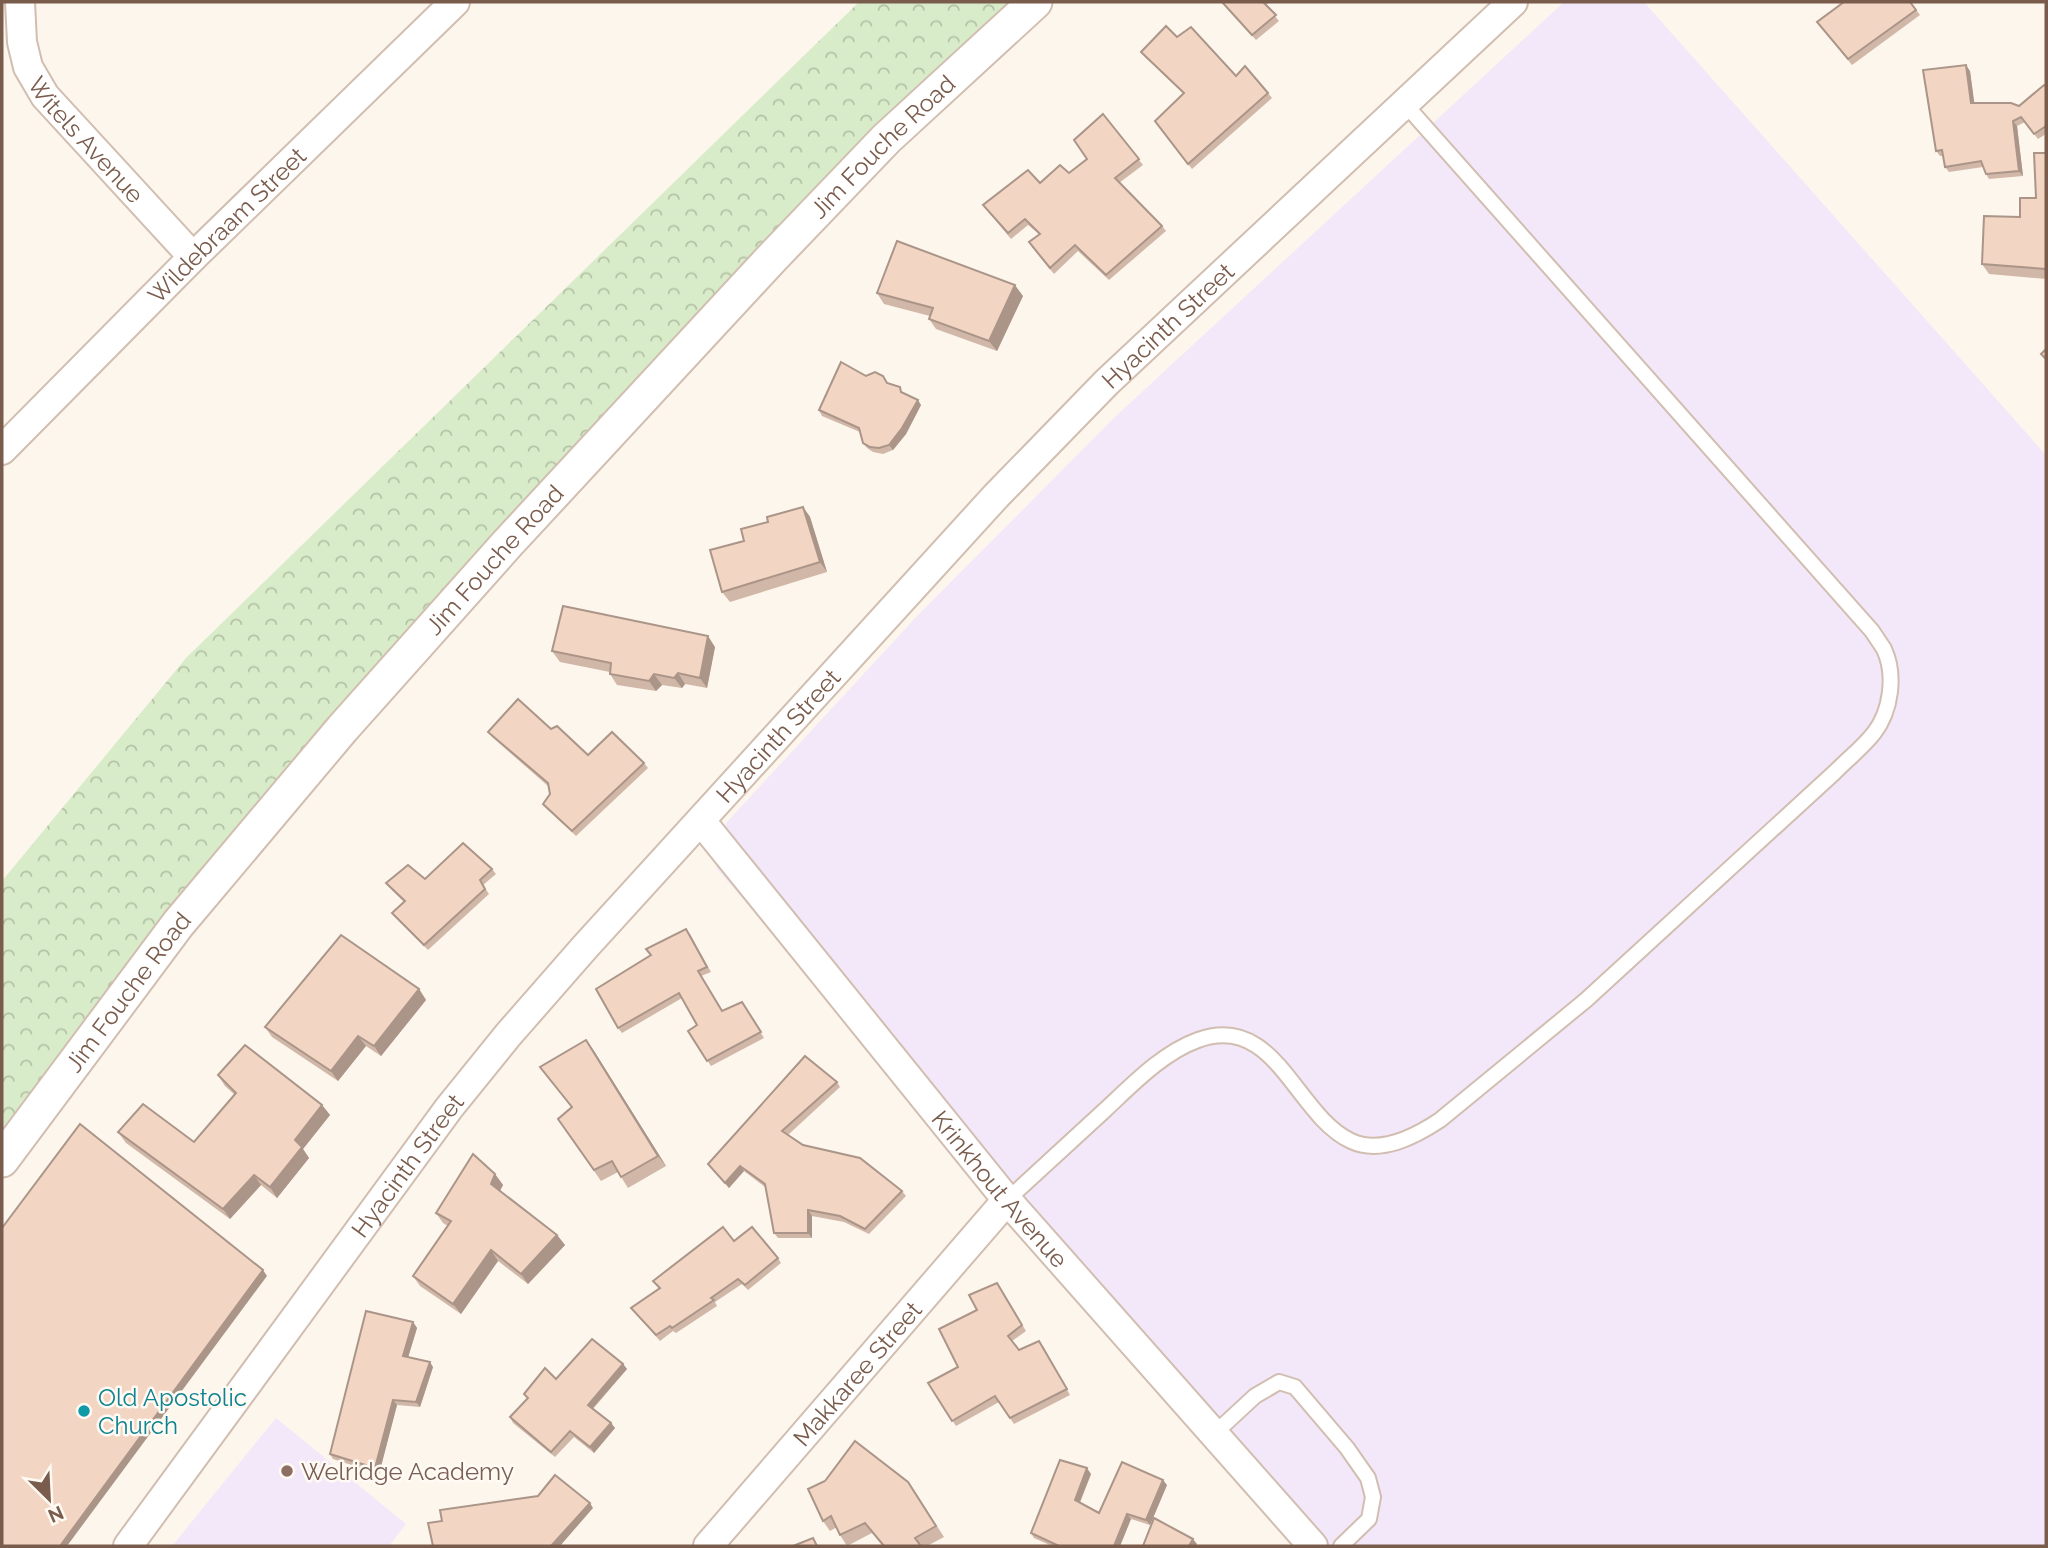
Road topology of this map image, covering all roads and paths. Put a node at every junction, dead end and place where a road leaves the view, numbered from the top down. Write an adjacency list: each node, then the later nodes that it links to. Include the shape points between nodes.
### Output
1 (20, 2): 6 (street, Witels Avenue, via 28,67 45,96)
2 (455, 2): 6 (street, Wildebraam Street)
3 (1035, 2): 9 (street, Jim Fouche Road, via 886,139 507,544 352,718 178,925)
4 (1513, 2): 5 (street, Hyacinth Street)
5 (1404, 103): 8 (street, Hyacinth Street, via 1107,382 996,496); 10 (lane, via 1872,631 1888,661 1889,701 1884,718 1835,772 1586,1000 1420,1134 1382,1146 1351,1141 1316,1112 1271,1056 1234,1036 1215,1036 1178,1048 1163,1059)
6 (193, 257): 7 (street, Wildebraam Street)
7 (2, 450)
8 (701, 821): 10 (street, Krinkhout Avenue); 12 (street, Hyacinth Street, via 517,1025 449,1108)
9 (2, 1160)
10 (1007, 1200): 11 (street, Krinkhout Avenue); 13 (street, Makkaree Street)
11 (1214, 1434): 14 (street, Krinkhout Avenue); 15 (lane, via 1255,1396 1279,1382 1296,1387 1368,1478 1373,1497 1369,1519)
12 (128, 1546)
13 (708, 1546)
14 (1313, 1546)
15 (1341, 1546)

